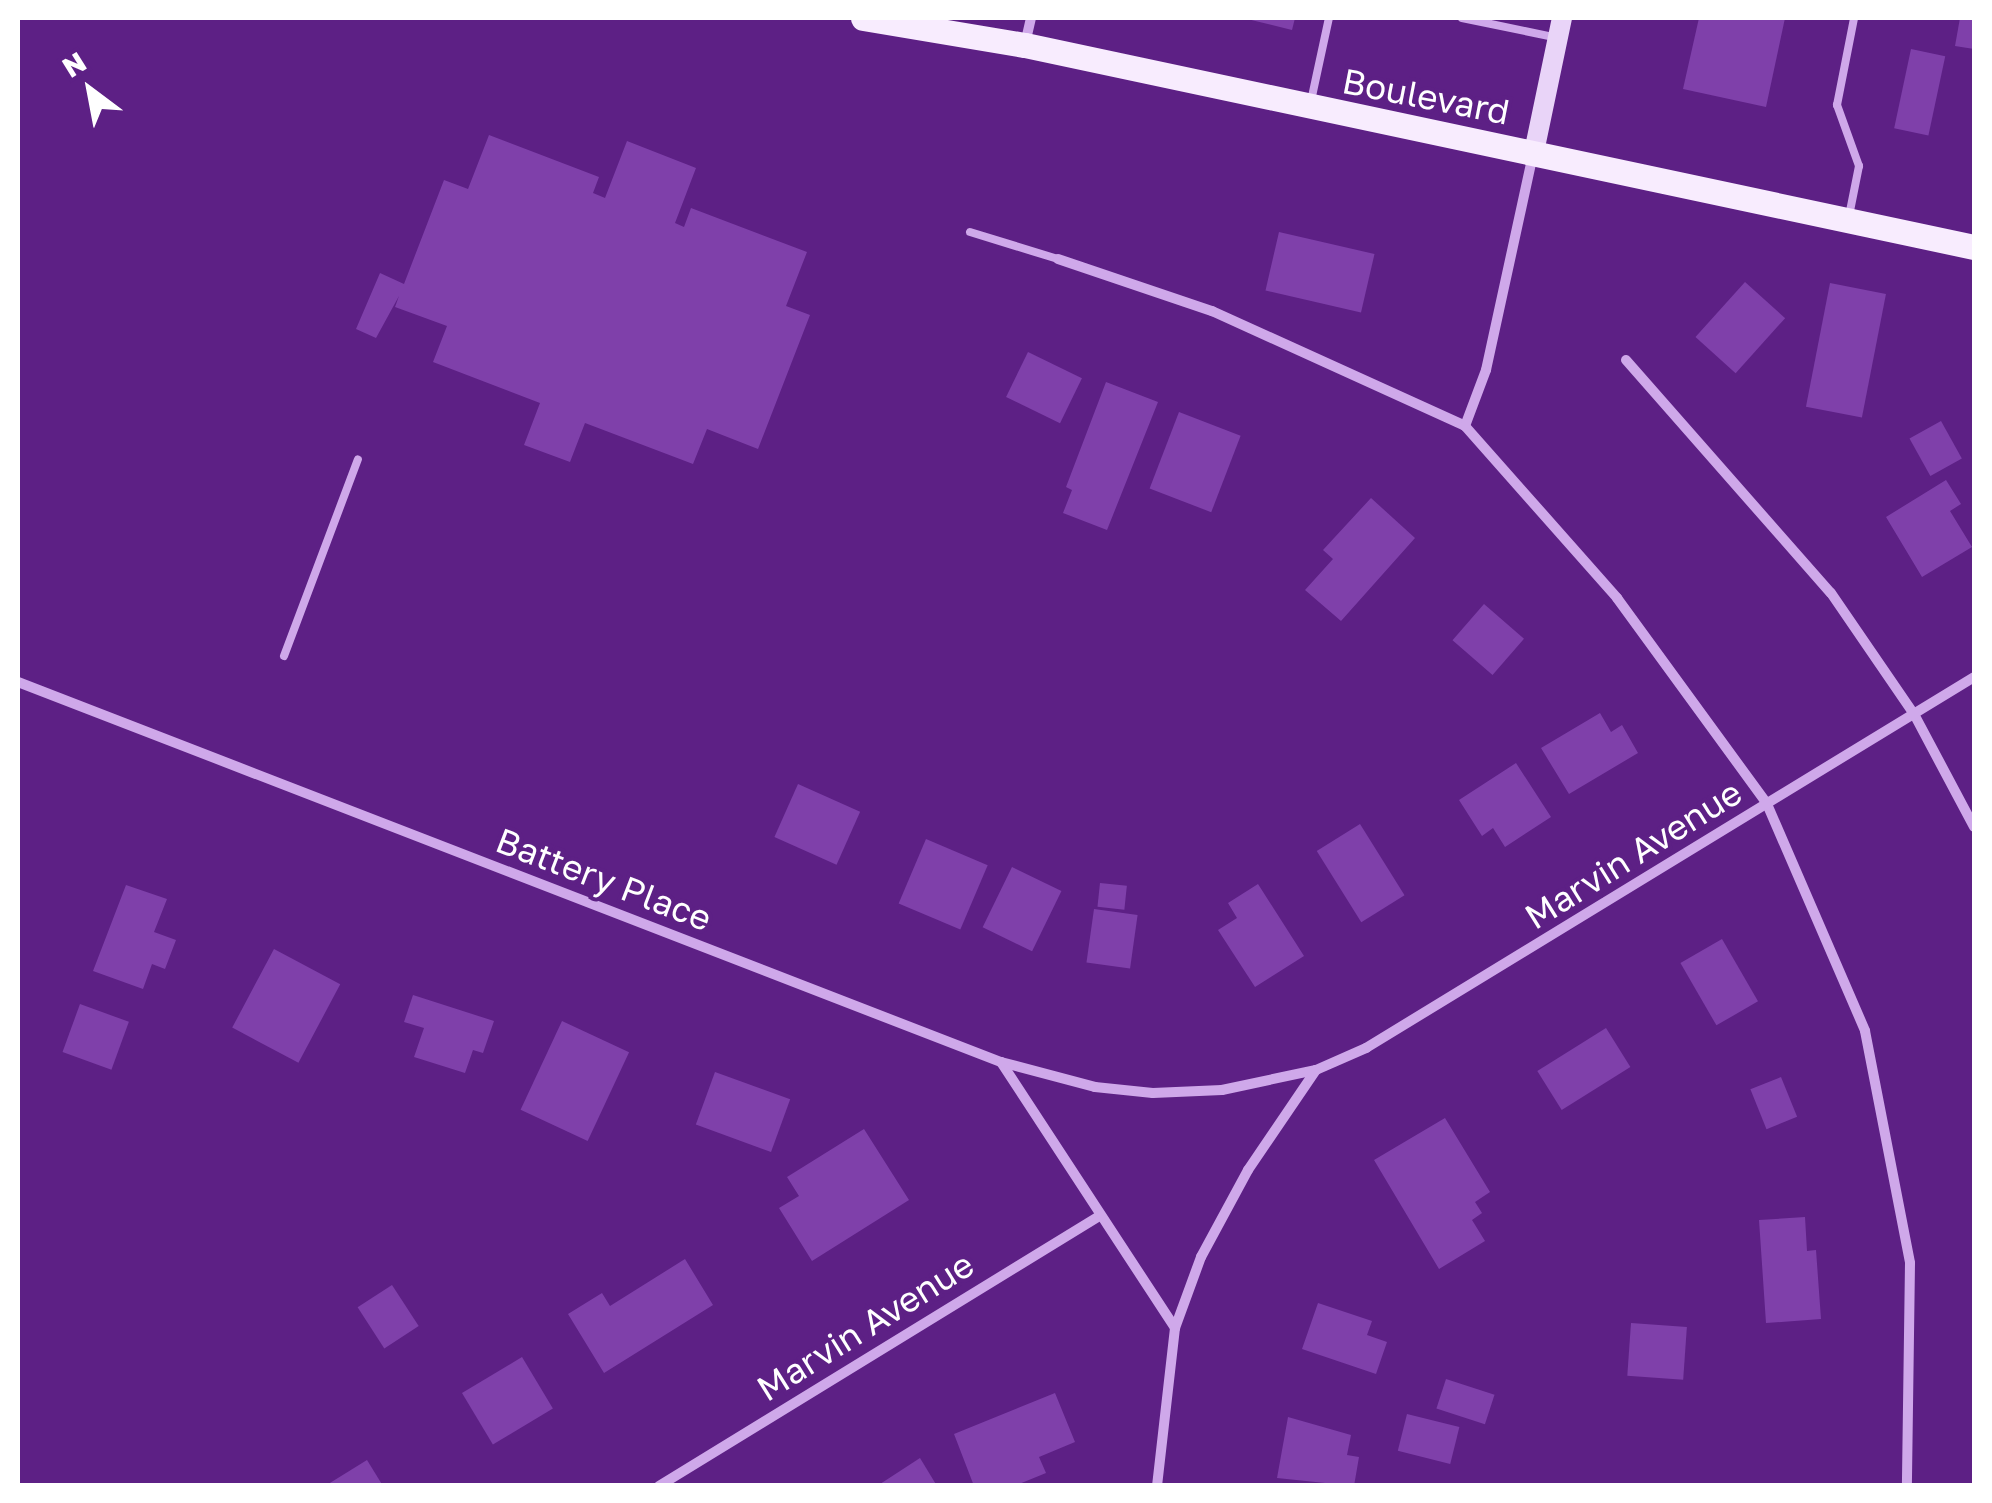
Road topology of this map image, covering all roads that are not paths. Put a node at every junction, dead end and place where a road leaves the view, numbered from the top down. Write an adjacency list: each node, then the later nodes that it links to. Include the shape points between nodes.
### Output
1 (863, 18): 7 (main road, Boulevard)
2 (1031, 18): 7 (street)
3 (1329, 18): 8 (lane)
4 (1462, 18): 6 (lane)
5 (1854, 18): 10 (lane, via 1837,105 1859,166)
6 (1560, 28): 9 (street)
7 (1025, 45): 8 (main road, Boulevard)
8 (1309, 109): 9 (main road, Boulevard)
9 (1534, 152): 10 (main road, Boulevard); 15 (street, via 1486,370)
10 (1848, 220): 12 (main road, Boulevard)
11 (970, 232): 13 (lane)
12 (1974, 247)
13 (1058, 259): 15 (street, via 1212,311)
14 (1626, 360): 20 (street, via 1832,593)
15 (1466, 426): 21 (street, via 1617,598)
16 (358, 459): 17 (lane)
17 (284, 656)
18 (1974, 677): 20 (street, Marvin Avenue)
19 (18, 682): 23 (street, Battery Place)
20 (1914, 714): 21 (street, Marvin Avenue); 22 (street)
21 (1767, 804): 24 (street, Marvin Avenue, via 1366,1048); 29 (street, via 1868,1050 1910,1263)
22 (1974, 827)
23 (1000, 1062): 24 (street, Marvin Avenue, via 1153,1093 1222,1090); 25 (street)
24 (1316, 1070): 26 (street, via 1229,1204)
25 (1101, 1215): 26 (street); 27 (street, Marvin Avenue)
26 (1176, 1328): 28 (street)
27 (659, 1486)
28 (1157, 1486)
29 (1907, 1486)

